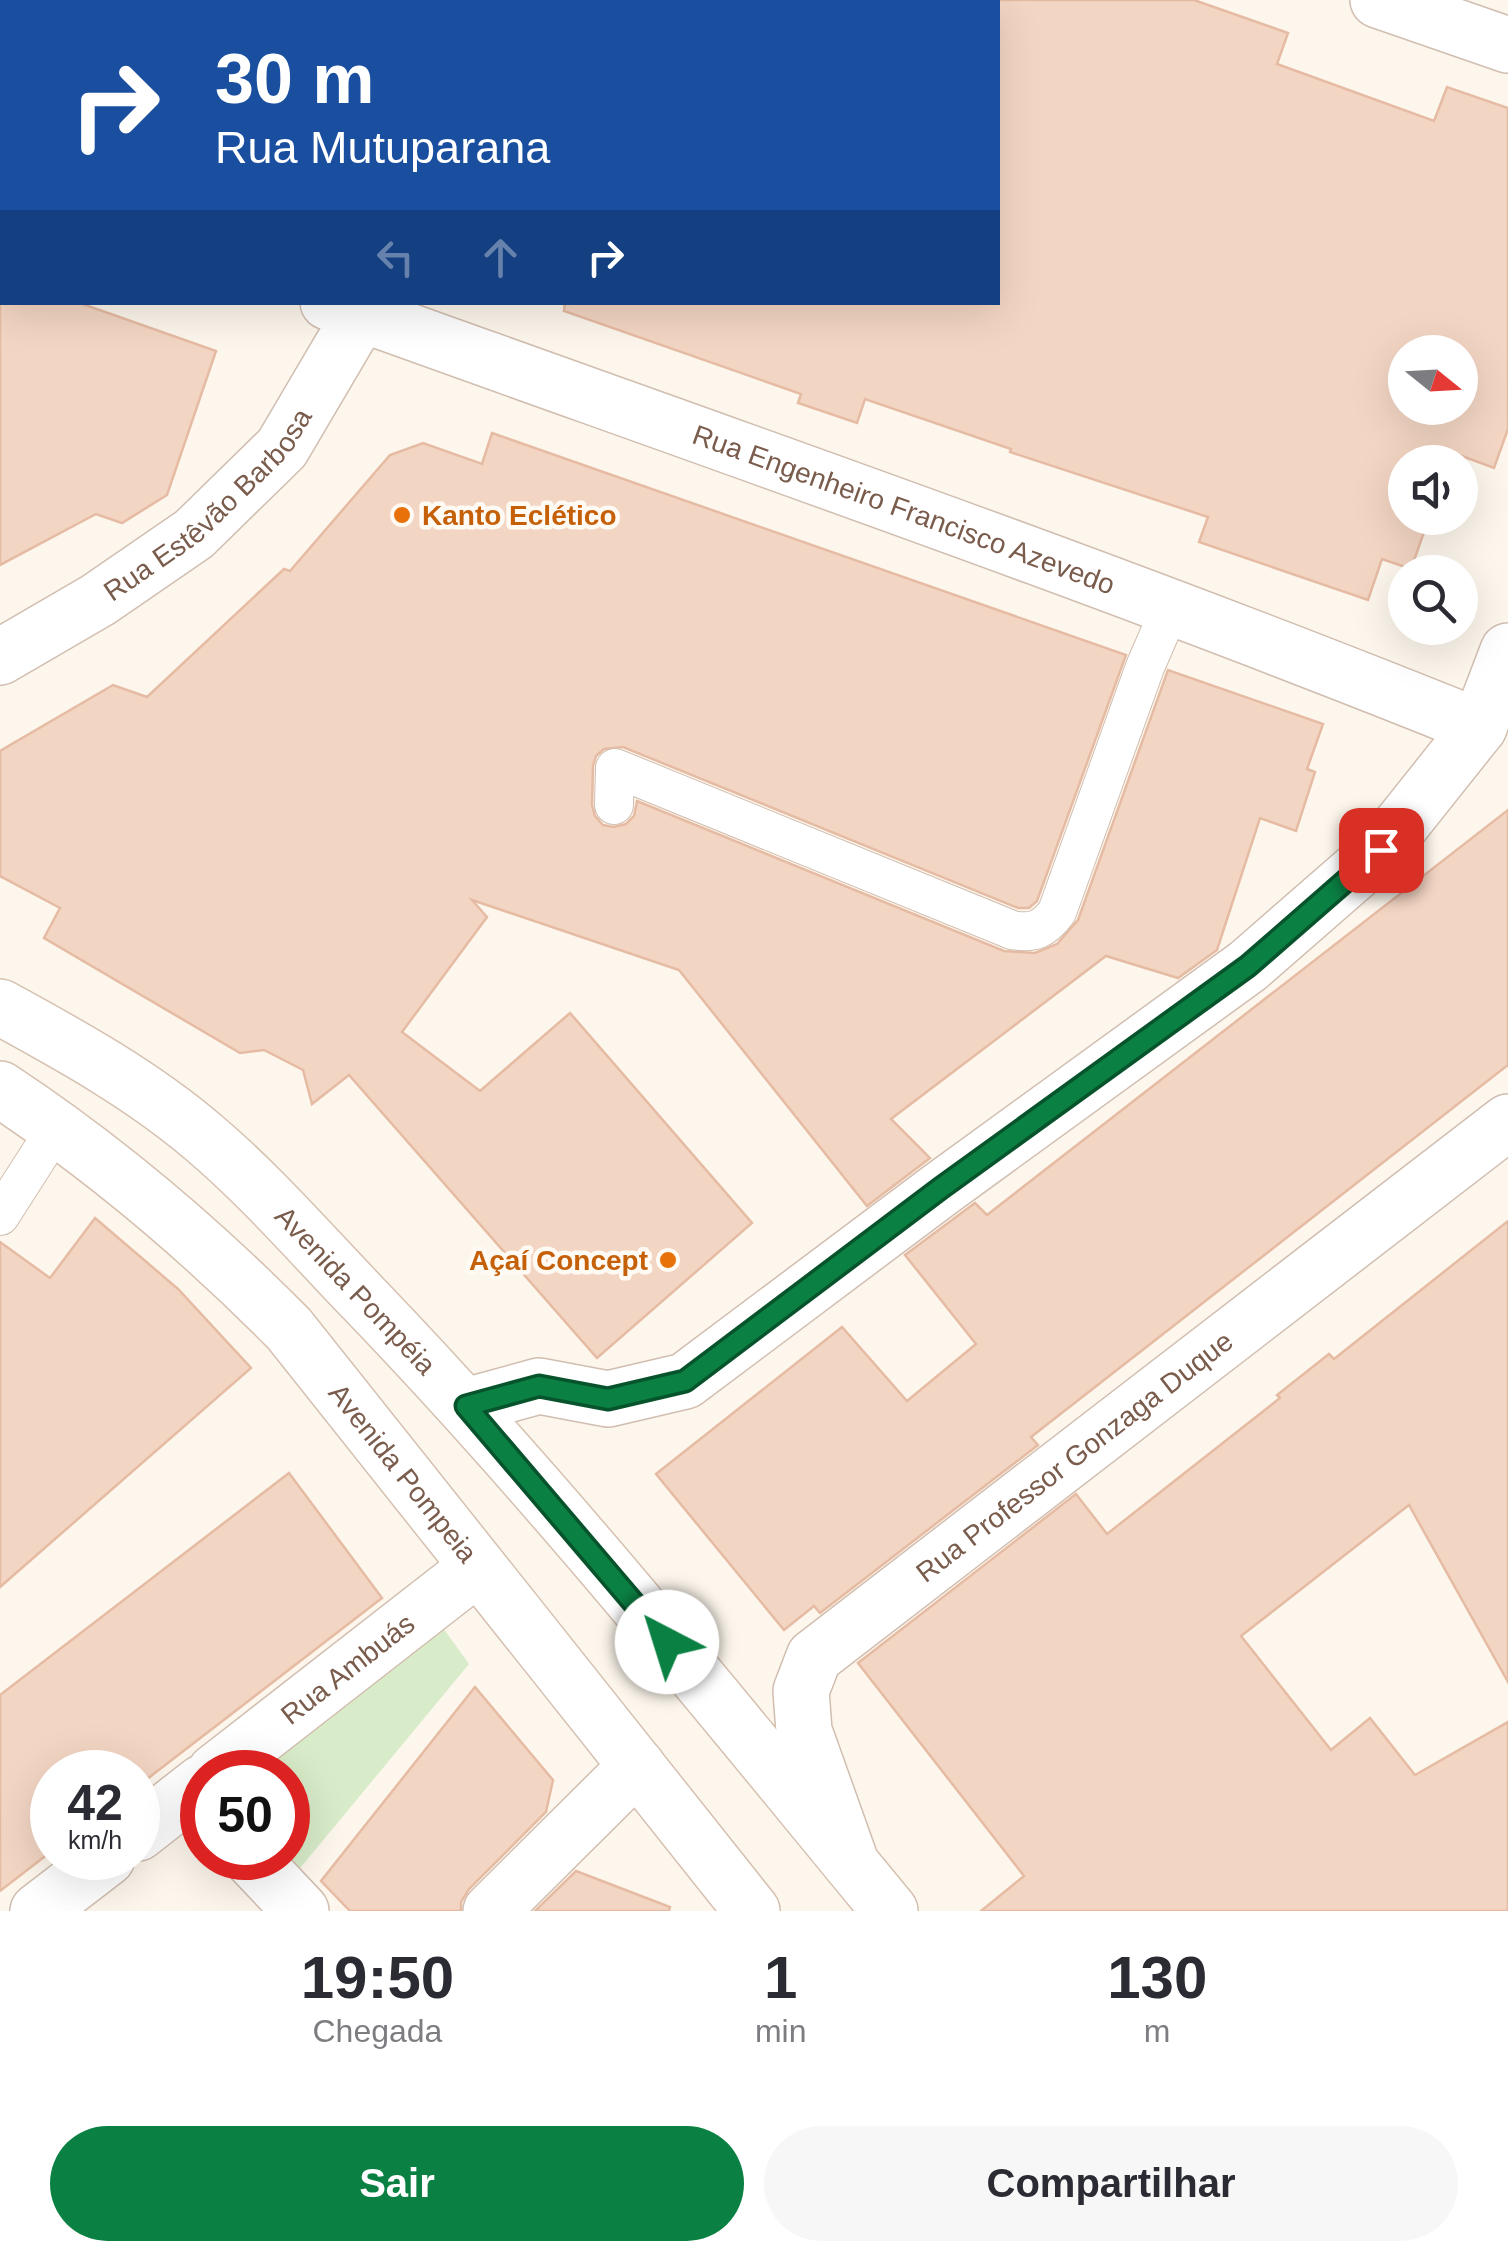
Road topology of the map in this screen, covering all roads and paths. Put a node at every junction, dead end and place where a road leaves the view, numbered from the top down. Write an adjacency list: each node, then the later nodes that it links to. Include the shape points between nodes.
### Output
1 (1378, 0): 2 (street)
2 (1508, 45)
3 (353, 307): 4 (street, Rua Engenheiro Francisco Azevedo, via 438,344); 6 (street, Rua Estêvão Barbosa, via 282,448 194,534)
4 (1171, 607): 7 (street, Rua Engenheiro Francisco Azevedo); 8 (lane, via 1057,912 1030,934 615,768)
5 (1508, 651): 7 (street)
6 (0, 656)
7 (1480, 727): 14 (street, via 1381,850 1248,966 685,1381 608,1399 539,1386)
8 (614, 805)
9 (0, 1006): 14 (street, Avenida Pompéia, via 82,1051 203,1136)
10 (0, 1090): 12 (street, Avenida Pompeia)
11 (1508, 1122): 18 (street, Rua Professor Gonzaga Duque, via 814,1656 801,1692 804,1731)
12 (57, 1127): 13 (lane); 15 (street, Avenida Pompeia, via 156,1205 290,1330)
13 (0, 1216)
14 (466, 1406): 18 (street, Avenida Pompéia)
15 (478, 1567): 16 (street, Rua Ambuás); 17 (street, Avenida Pompeia)
16 (250, 1750)
17 (636, 1766): 23 (street); 24 (street, Avenida Pompeia)
18 (851, 1863): 25 (street, Avenida Pompéia)
19 (78, 1880): 21 (street)
20 (272, 1880): 22 (street)
21 (38, 1911)
22 (301, 1911)
23 (491, 1911)
24 (752, 1911)
25 (890, 1911)

